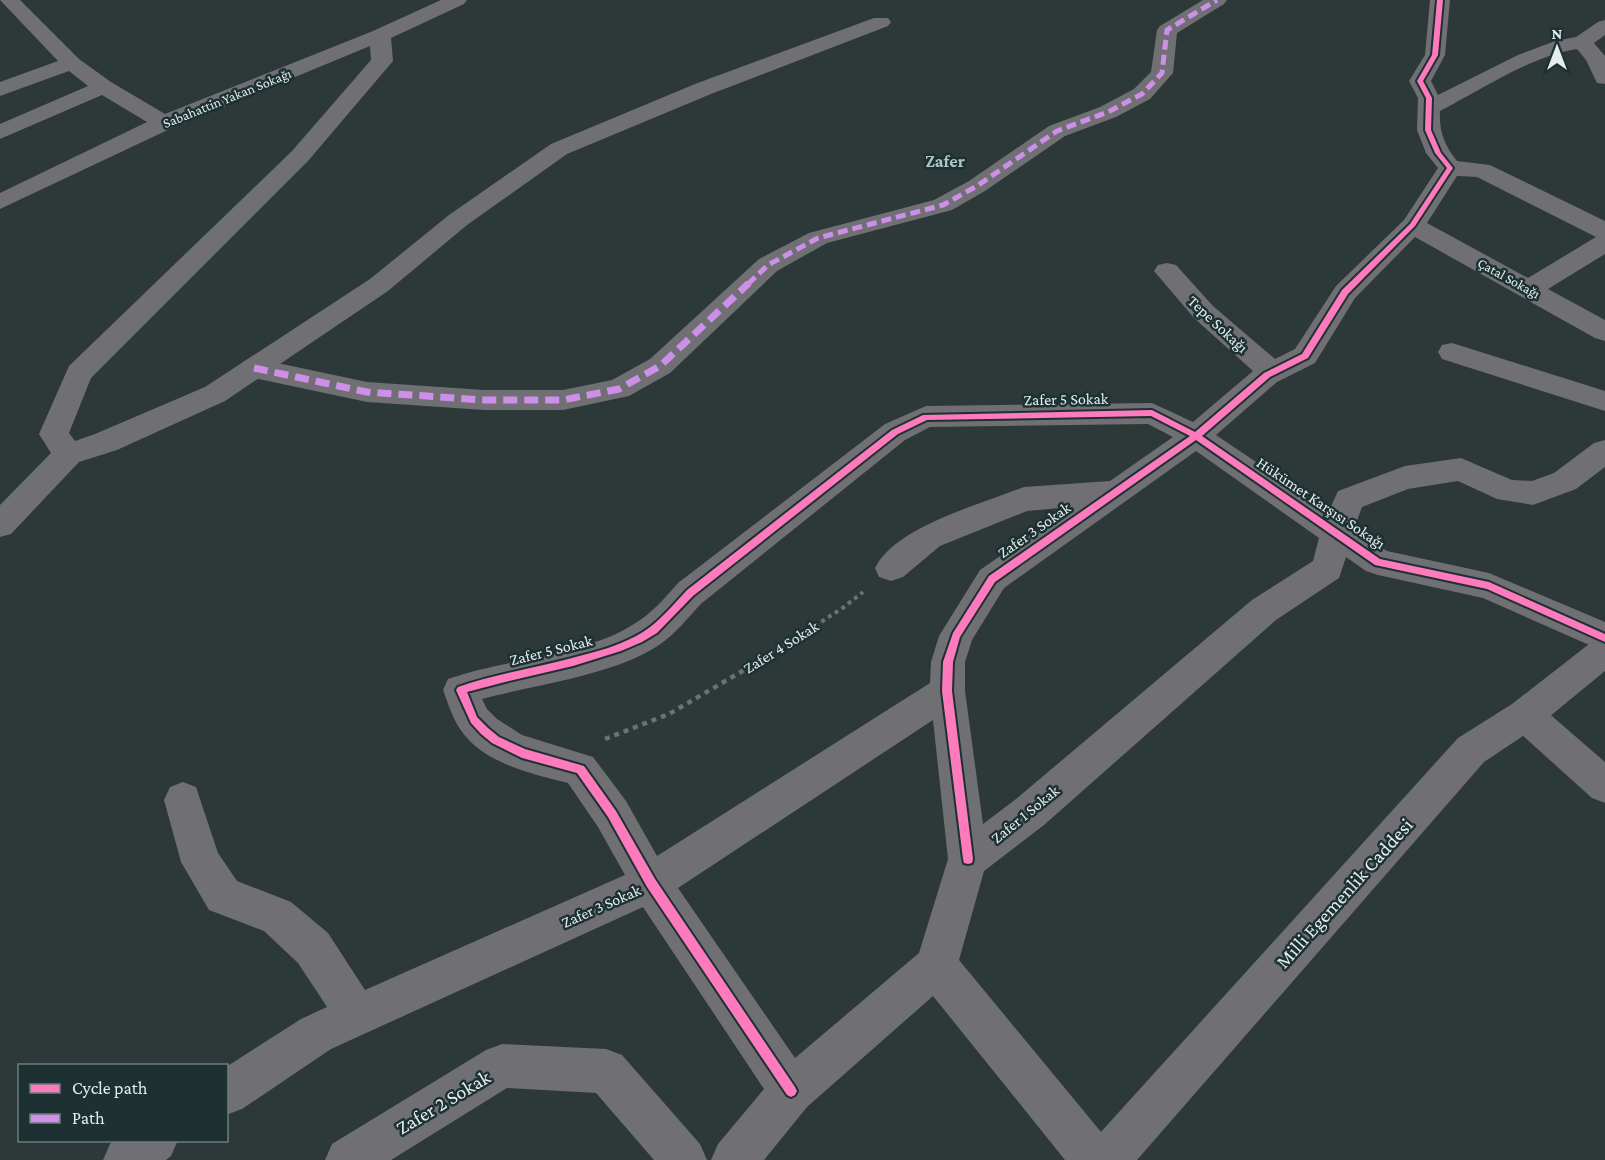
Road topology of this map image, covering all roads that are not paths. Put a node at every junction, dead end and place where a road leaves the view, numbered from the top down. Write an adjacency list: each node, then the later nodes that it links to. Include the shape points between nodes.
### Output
1 (9, 0): 9 (street)
2 (457, 0): 7 (street, Sabahattin Yakan Sokağı)
3 (1217, 0): 25 (street, via 1167,30 1162,72 1142,94 1057,131 943,205 818,238 768,265 660,366 619,389 562,400 484,400 366,392)
4 (1440, 0): 13 (street, via 1435,55 1420,81 1429,98)
5 (881, 22): 25 (street, via 559,149 458,219 379,285)
6 (1605, 26): 8 (street)
7 (380, 35): 14 (street, Sabahattin Yakan Sokağı); 30 (street, via 382,61 300,156 80,373 54,434)
8 (1582, 42): 10 (street, via 1596,58); 13 (street, via 1525,59)
9 (72, 63): 11 (street); 12 (street)
10 (1605, 78)
11 (104, 87): 14 (street); 15 (street)
12 (0, 89)
13 (1429, 108): 16 (street, via 1428,130)
14 (164, 123): 17 (street, Sabahattin Yakan Sokağı)
15 (0, 132)
16 (1450, 168): 18 (street); 19 (street, via 1482,170 1591,212)
17 (0, 202)
18 (1413, 225): 22 (street, Çatal Sokağı); 26 (street, via 1345,292 1305,356)
19 (1605, 232)
20 (1605, 243): 22 (street)
21 (1167, 271): 26 (street, Tepe Sokağı, via 1220,328)
22 (1529, 289): 23 (street, Çatal Sokağı)
23 (1605, 332)
24 (1452, 352): 27 (street)
25 (254, 368): 30 (street, via 215,394 106,442)
26 (1272, 372): 28 (street)
27 (1605, 401)
28 (1196, 436): 31 (street, Zafer 3 Sokak); 33 (street, Hükümet Karşısı Sokağı); 42 (street, Zafer 5 Sokak, via 1152,413 926,417 895,432 690,593 640,639 577,663 461,690 474,720 501,743 534,758 580,769 612,814)
29 (1605, 451): 33 (street, Zafer 1 Sokak, via 1565,480 1533,493 1508,491 1461,470 1405,478 1349,499)
30 (68, 454): 32 (street)
31 (1116, 492): 34 (street, via 1024,498 929,537); 37 (street, Zafer 3 Sokak, via 992,579 956,636 948,662)
32 (0, 525)
33 (1337, 532): 35 (street, Hükümet Karşısı Sokağı, via 1378,562 1489,586); 41 (street, Zafer 1 Sokak, via 1327,569 1264,610 1030,812)
34 (891, 568)
35 (1605, 638)
36 (1605, 651): 38 (street, Milli Egemenlik Caddesi)
37 (947, 691): 41 (street); 42 (street, Zafer 3 Sokak)
38 (1525, 715): 39 (street); 53 (street, Milli Egemenlik Caddesi, via 1471,750)
39 (1605, 786)
40 (183, 800): 44 (street, via 201,862 223,896 277,916 313,948)
41 (968, 859): 43 (street)
42 (651, 883): 44 (street, Zafer 3 Sokak); 45 (street)
43 (936, 966): 45 (street); 52 (street)
44 (357, 1015): 46 (street, Zafer 3 Sokak, via 316,1034)
45 (791, 1091): 51 (street)
46 (228, 1092)
47 (152, 1142): 48 (street)
48 (126, 1160)
49 (348, 1160): 50 (street, Zafer 2 Sokak, via 502,1066 606,1071)
50 (684, 1160)
51 (734, 1160)
52 (1095, 1160)
53 (1106, 1160)

